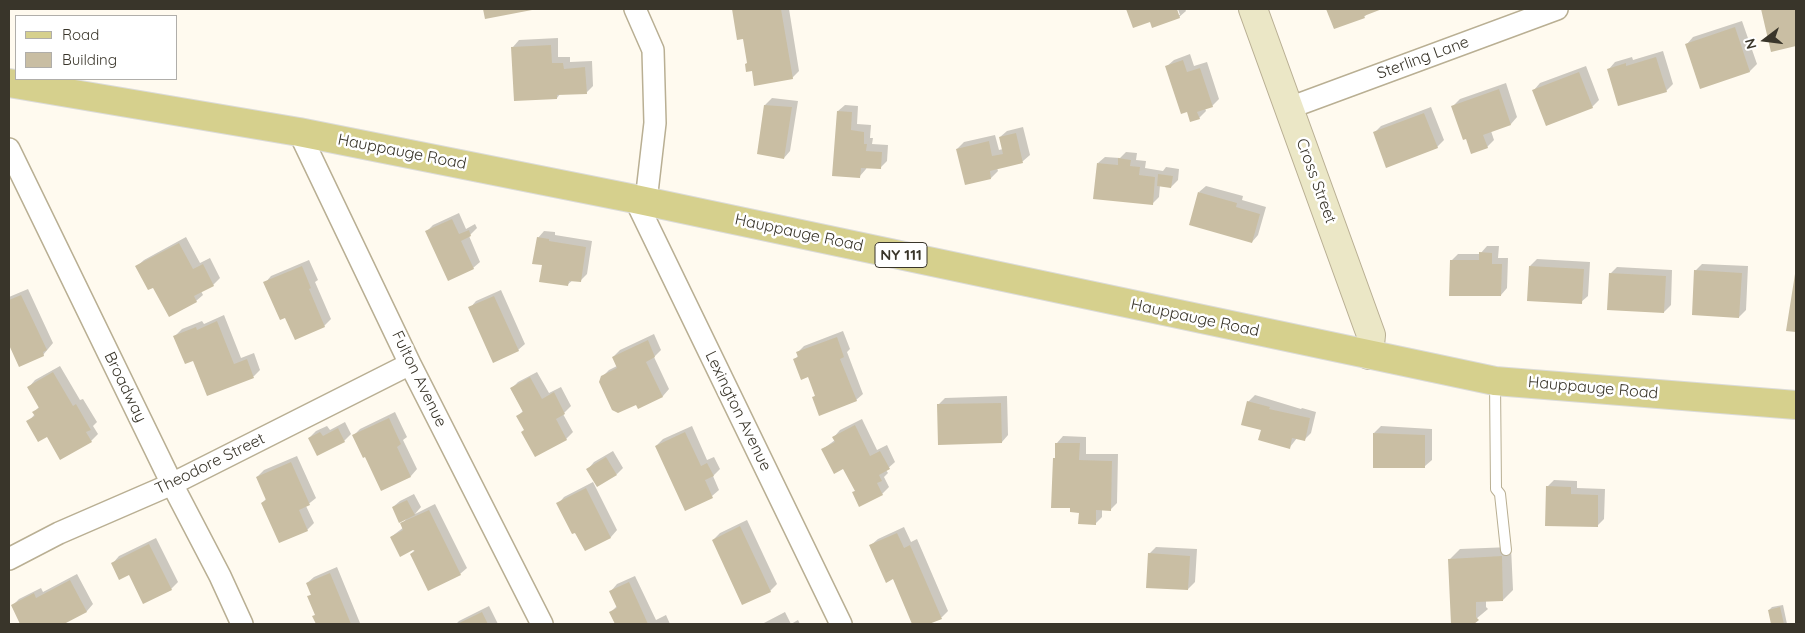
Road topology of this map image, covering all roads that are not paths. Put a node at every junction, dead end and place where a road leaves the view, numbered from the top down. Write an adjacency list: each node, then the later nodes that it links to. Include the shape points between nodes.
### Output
1 (634, 9): 8 (street, via 653,50 655,123)
2 (1253, 9): 5 (street, Cross Street)
3 (1557, 9): 5 (street, Sterling Lane)
4 (9, 83): 6 (main road, Hauppauge Road / NY 111)
5 (1289, 108): 9 (street, Cross Street, via 1371,335)
6 (299, 132): 8 (main road, Hauppauge Road / NY 111); 10 (street, Fulton Avenue)
7 (9, 149): 13 (street, Broadway)
8 (641, 200): 9 (main road, Hauppauge Road / NY 111); 18 (street, Lexington Avenue)
9 (1369, 355): 11 (main road, Hauppauge Road / NY 111)
10 (410, 364): 13 (street, Theodore Street); 17 (street, Fulton Avenue)
11 (1495, 381): 12 (main road, Hauppauge Road / NY 111); 14 (lane, via 1496,489 1500,494)
12 (1796, 405)
13 (172, 484): 15 (street, Theodore Street, via 59,533); 16 (street, Broadway)
14 (1506, 550)
15 (9, 559)
16 (242, 624)
17 (542, 624)
18 (840, 624)

